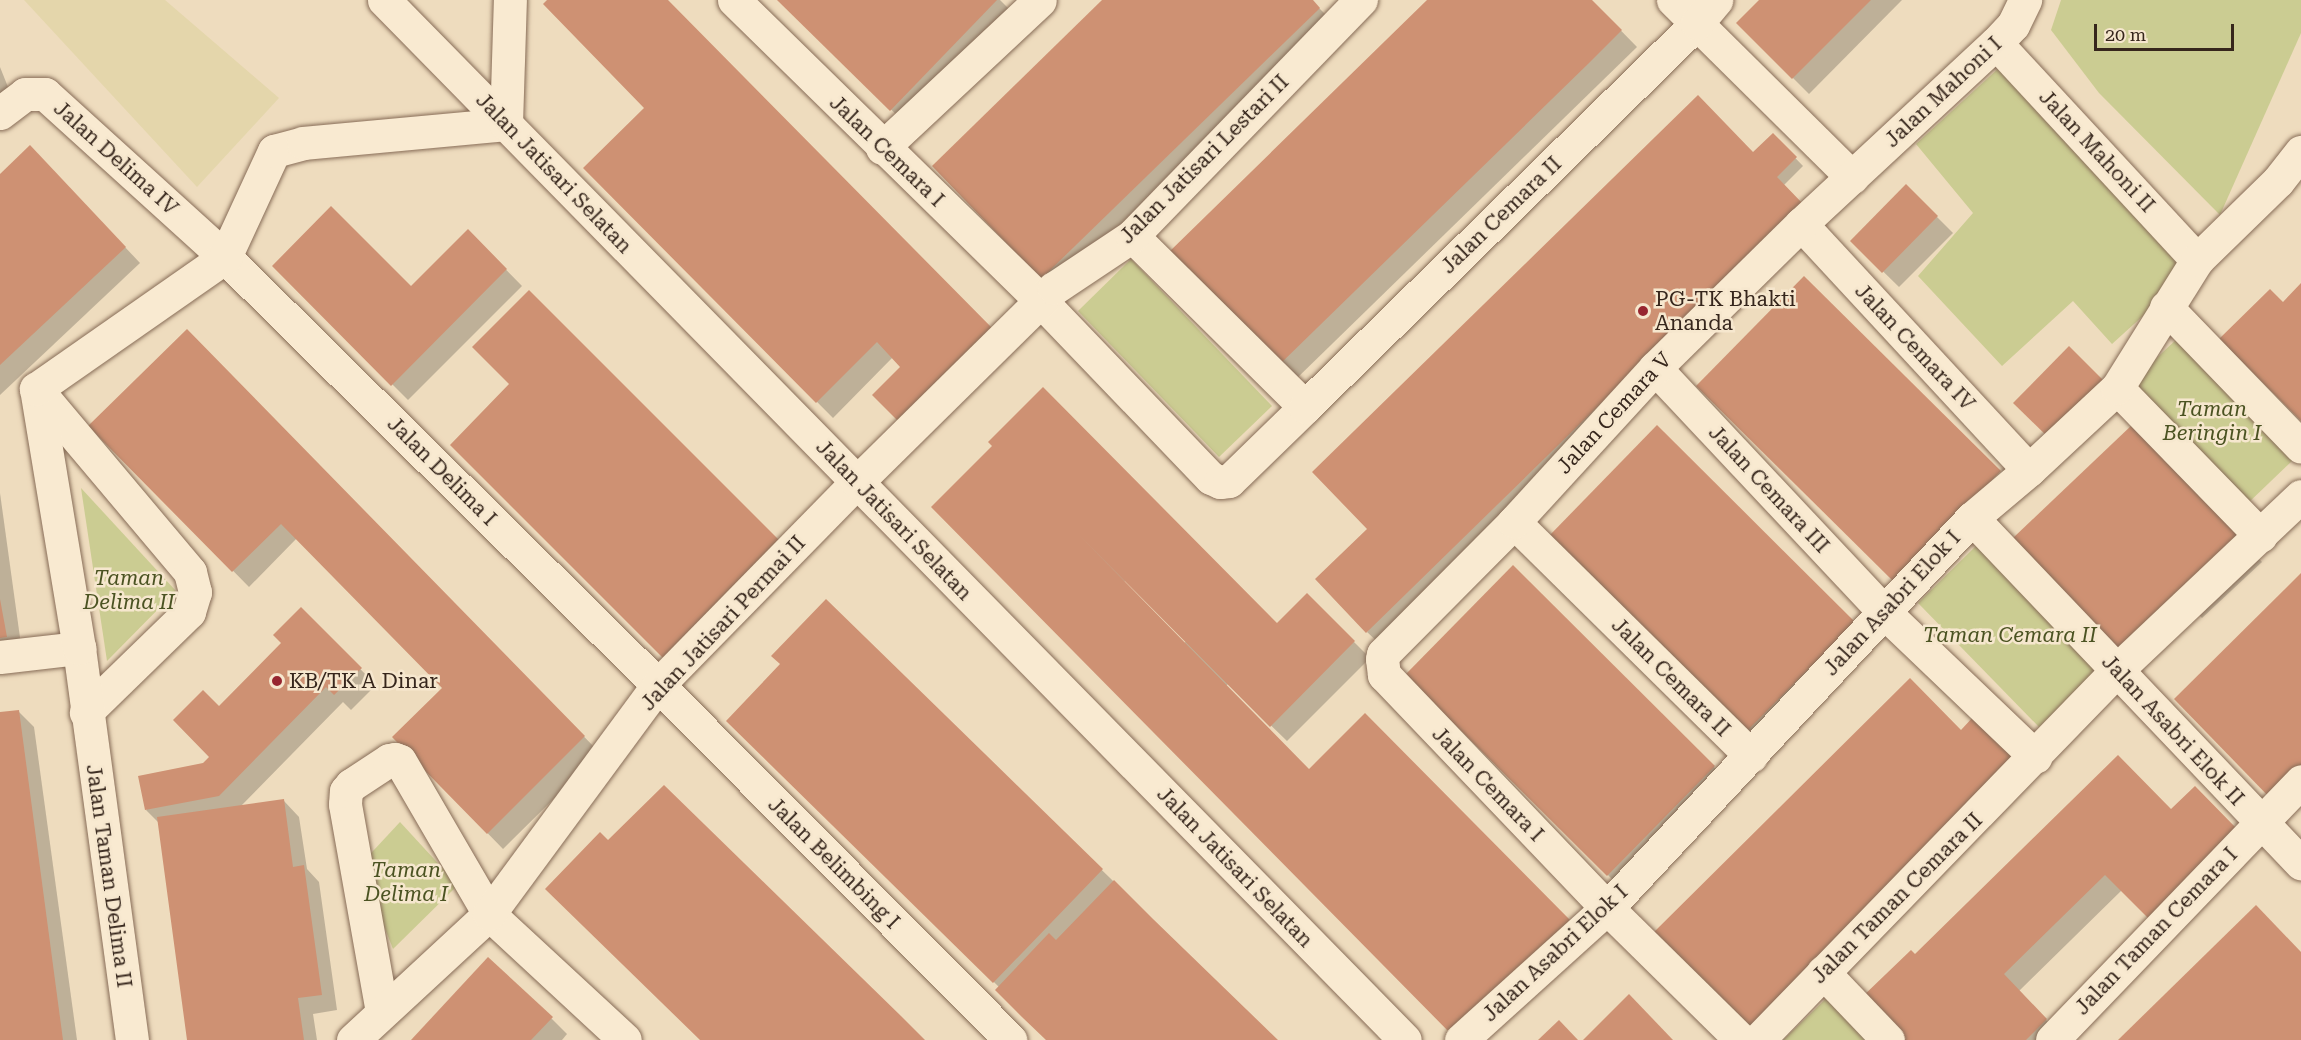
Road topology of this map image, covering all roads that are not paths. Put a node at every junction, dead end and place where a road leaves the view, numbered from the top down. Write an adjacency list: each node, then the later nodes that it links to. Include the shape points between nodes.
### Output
1 (384, 0): 11 (street, Jalan Jatisari Selatan)
2 (510, 0): 11 (street)
3 (734, 0): 12 (street, Jalan Cemara I)
4 (1040, 0): 12 (street)
5 (1361, 0): 16 (street, Jalan Jatisari Lestari II)
6 (1674, 0): 8 (street)
7 (2025, 0): 9 (street, Jalan Mahoni I, via 2013,25)
8 (1706, 12): 14 (street); 24 (street, Jalan Cemara II)
9 (1996, 43): 14 (street, Jalan Mahoni I); 18 (street, Jalan Mahoni II)
10 (0, 113): 17 (street, Jalan Delima IV, via 25,94 45,94)
11 (506, 124): 17 (street, via 303,142 274,151); 27 (street, Jalan Jatisari Selatan)
12 (882, 148): 19 (street, Jalan Cemara I)
13 (2300, 155): 18 (street, Jalan Asabri Elok I, via 2278,182)
14 (1852, 177): 15 (street, Jalan Cemara V)
15 (1801, 224): 21 (street, Jalan Cemara V); 26 (street, Jalan Cemara IV)
16 (1132, 236): 19 (street, Jalan Jatisari Lestari II, via 1054,288); 24 (street)
17 (225, 257): 23 (street); 37 (street, Jalan Delima I)
18 (2197, 260): 20 (street, Jalan Asabri Elok I)
19 (1041, 301): 24 (street, Jalan Cemara II, via 1211,478 1220,482 1229,481); 27 (street, Jalan Jatisari Lestari II)
20 (2166, 307): 22 (street, Jalan Asabri Elok I); 25 (street)
21 (1655, 368): 30 (street, Jalan Cemara V); 32 (street, Jalan Cemara III)
22 (2117, 388): 26 (street, Jalan Asabri Elok I); 31 (street)
23 (36, 389): 33 (street, Jalan Taman Delima II); 38 (street, via 190,572 195,592 189,612)
24 (1305, 407)
25 (2301, 447)
26 (2030, 470): 29 (street, Jalan Asabri Elok I)
27 (857, 482): 37 (street, Jalan Jatisari Permai II); 52 (street, Jalan Jatisari Selatan)
28 (2301, 496): 31 (street, Jalan Taman Cemara II)
29 (1971, 518): 32 (street, Jalan Asabri Elok I); 36 (street, Jalan Asabri Elok II)
30 (1514, 522): 34 (street, Jalan Cemara V); 39 (street, Jalan Cemara II)
31 (2261, 536): 36 (street, Jalan Taman Cemara II)
32 (1883, 611): 39 (street, Jalan Asabri Elok I); 40 (street)
33 (79, 648): 35 (street); 38 (street, Jalan Taman Delima II)
34 (1383, 654): 44 (street, Jalan Cemara I, via 1384,675)
35 (0, 657)
36 (2117, 670): 40 (street, Jalan Taman Cemara II); 42 (street, Jalan Asabri Elok II)
37 (658, 686): 45 (street, Jalan Jatisari Permai II); 51 (street, Jalan Belimbing I)
38 (86, 712): 48 (street, Jalan Taman Delima II)
39 (1750, 756): 44 (street, Jalan Asabri Elok I)
40 (2036, 758): 46 (street, Jalan Taman Cemara II)
41 (2301, 781): 42 (street, Jalan Taman Cemara I)
42 (2260, 822): 43 (street, Jalan Asabri Elok II); 57 (street, Jalan Taman Cemara I)
43 (2301, 863)
44 (1607, 908): 53 (street, Jalan Asabri Elok I); 54 (street)
45 (489, 914): 47 (street, Jalan Jatisari Permai II); 47 (street, via 399,761 389,760 351,785 345,804); 50 (street)
46 (1823, 972): 55 (street, Jalan Taman Cemara II); 56 (street)
47 (382, 1012): 49 (street, Jalan Jatisari Permai II)
48 (132, 1040)
49 (353, 1040)
50 (625, 1040)
51 (1010, 1040)
52 (1405, 1040)
53 (1461, 1040)
54 (1741, 1040)
55 (1758, 1040)
56 (1888, 1040)
57 (2052, 1040)

